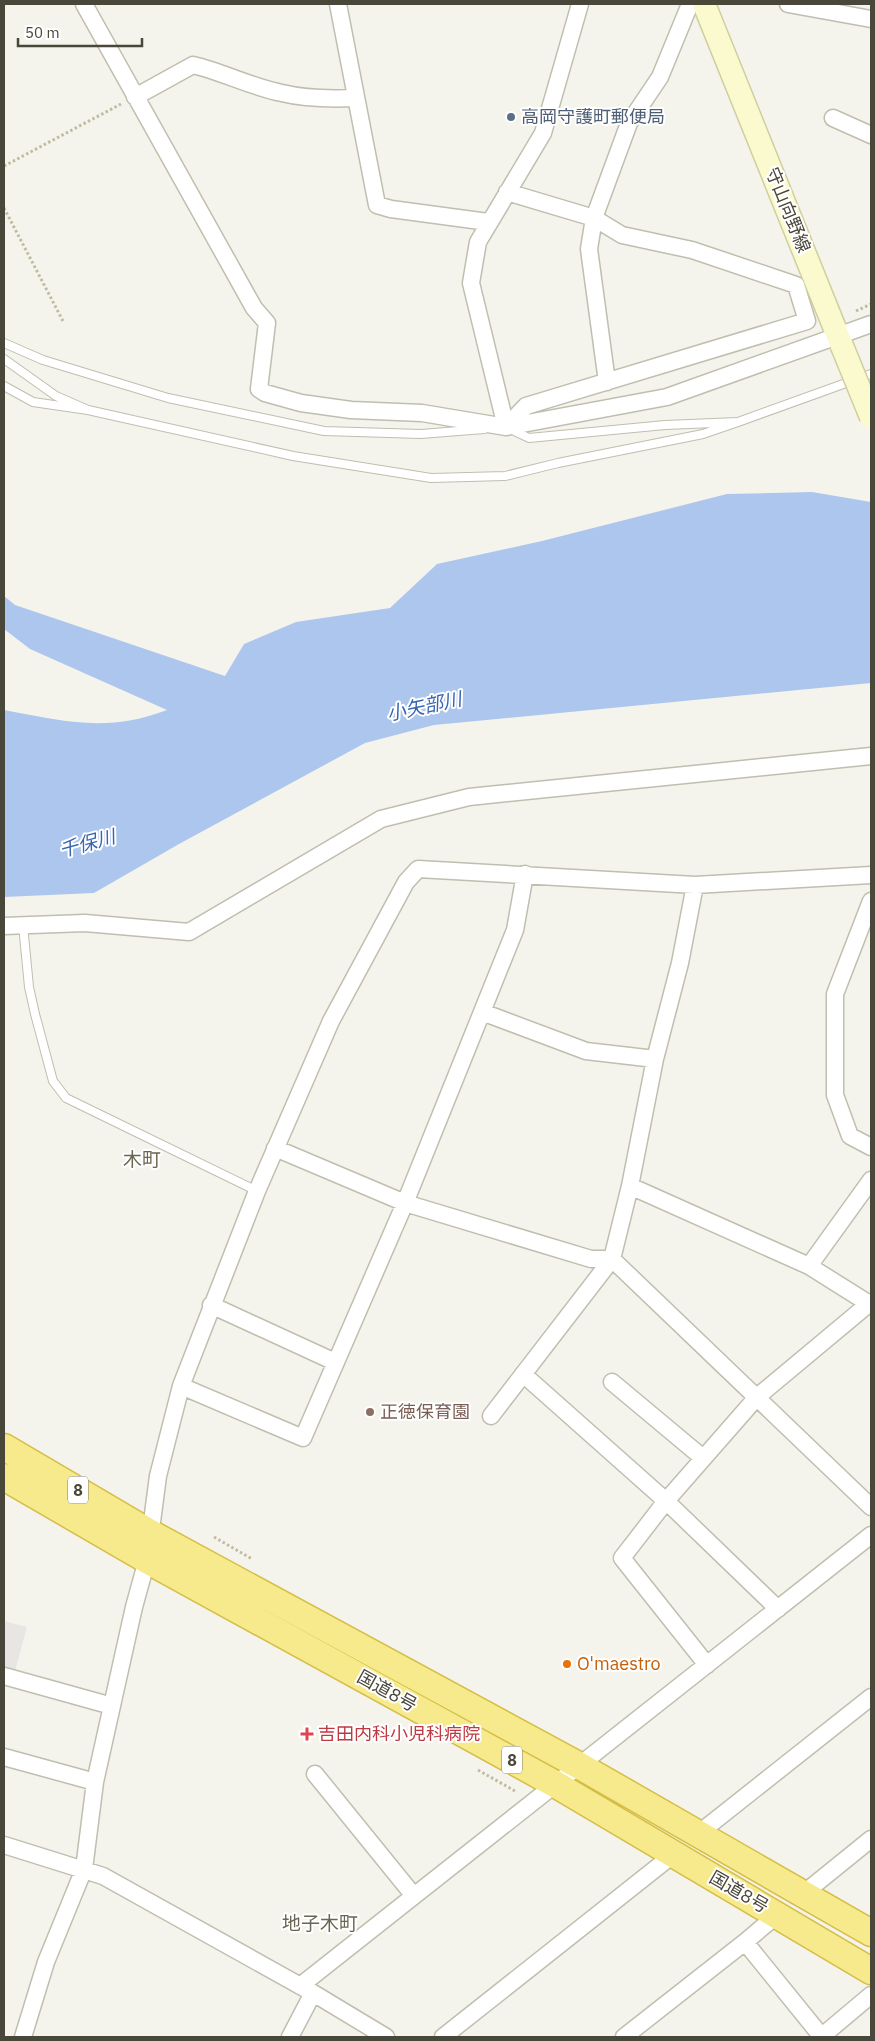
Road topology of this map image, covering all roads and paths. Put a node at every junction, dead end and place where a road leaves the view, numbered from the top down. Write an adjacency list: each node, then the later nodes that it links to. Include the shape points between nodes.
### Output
1 (84, 4): 8 (street)
2 (338, 4): 9 (street)
3 (580, 4): 13 (street, via 543,133)
4 (690, 4): 15 (street, via 660,77 629,124)
5 (704, 4): 19 (main road, 守山向野線)
6 (788, 4): 7 (street)
7 (871, 19)
8 (135, 97): 9 (street, via 193,65 282,94 322,99); 12 (path); 28 (street, via 254,308 267,323 259,389 301,403 351,410 422,413)
9 (355, 98): 16 (street, via 377,205 391,210)
10 (833, 118): 11 (street)
11 (871, 135)
12 (4, 166)
13 (507, 192): 15 (street); 16 (street)
14 (4, 208): 17 (path)
15 (594, 218): 23 (street, via 588,249); 23 (street, via 622,235 692,250 796,284 807,321)
16 (488, 222): 28 (street, via 478,242 471,283)
17 (64, 323)
18 (871, 324): 19 (street)
19 (840, 342): 26 (main road, 守山向野線, bridge); 28 (street, via 667,396)
20 (4, 343): 28 (lane, via 42,360 168,398 324,431 421,434)
21 (4, 359): 25 (lane, via 56,396)
22 (871, 374): 27 (lane)
23 (607, 382): 28 (street, via 526,406)
24 (4, 386): 25 (lane, via 33,402)
25 (88, 410): 27 (lane, via 294,456 431,478 506,476 703,434)
26 (871, 417)
27 (738, 422): 28 (lane, via 665,425 530,438)
28 (506, 428)
29 (871, 756): 34 (street, via 468,797 381,819 189,932 85,923)
30 (525, 874): 32 (street); 36 (street, via 515,930); 39 (street, via 418,869 406,882 331,1021)
31 (871, 875): 32 (street)
32 (695, 885): 37 (street, via 680,963)
33 (871, 901): 38 (street, via 835,994 835,1095 850,1136)
34 (23, 925): 35 (street); 42 (lane, via 35,1014 53,1081 66,1098)
35 (4, 926)
36 (482, 1012): 37 (street, via 586,1052); 43 (street)
37 (655, 1059): 41 (street)
38 (871, 1147)
39 (275, 1148): 42 (street); 43 (street)
40 (871, 1180): 45 (street)
41 (630, 1186): 44 (street); 45 (street)
42 (257, 1191): 47 (street)
43 (405, 1204): 44 (street, via 592,1259); 48 (street)
44 (612, 1258): 49 (street); 52 (street)
45 (809, 1266): 46 (street)
46 (871, 1304): 52 (street)
47 (211, 1305): 48 (street); 51 (street)
48 (336, 1362): 51 (street, via 304,1438)
49 (523, 1374): 53 (street); 57 (street)
50 (612, 1382): 55 (street)
51 (181, 1386): 59 (street, via 158,1476)
52 (757, 1397): 55 (street); 58 (street)
53 (491, 1416)
54 (4, 1447): 59 (highway, 国道8号 / 8)
55 (703, 1458): 57 (street)
56 (4, 1477): 63 (highway, 国道8号 / 8)
57 (666, 1501): 64 (street); 65 (street, via 622,1558)
58 (871, 1507)
59 (152, 1534): 63 (street); 70 (highway, 国道8号 / 8)
60 (871, 1535): 64 (street)
61 (214, 1538): 62 (path)
62 (252, 1559)
63 (147, 1560): 68 (street); 74 (highway, 国道8号 / 8)
64 (778, 1609): 65 (street)
65 (707, 1665): 70 (street)
66 (4, 1676): 68 (street)
67 (871, 1697): 76 (street)
68 (112, 1706): 73 (street)
69 (4, 1757): 73 (street)
70 (580, 1766): 74 (street); 76 (highway, 国道8号 / 8)
71 (478, 1770): 75 (path)
72 (315, 1774): 82 (street)
73 (95, 1782): 80 (street)
74 (556, 1784): 79 (highway, 国道8号 / 8); 82 (street)
75 (515, 1791)
76 (698, 1834): 81 (highway, 国道8号 / 8)
77 (871, 1839): 81 (street)
78 (4, 1845): 80 (street)
79 (674, 1854): 83 (highway, 国道8号 / 8); 92 (street)
80 (84, 1869): 87 (street, via 103,1876); 90 (street, via 46,1962)
81 (803, 1894): 84 (highway, 国道8号 / 8)
82 (414, 1896): 87 (street)
83 (778, 1915): 85 (street); 86 (highway, 国道8号 / 8)
84 (871, 1933)
85 (745, 1942): 93 (street); 94 (street)
86 (871, 1971)
87 (306, 1989): 89 (street); 91 (street)
88 (871, 1995): 94 (street)
89 (377, 2034)
90 (23, 2037)
91 (290, 2037)
92 (443, 2037)
93 (624, 2037)
94 (822, 2037)

